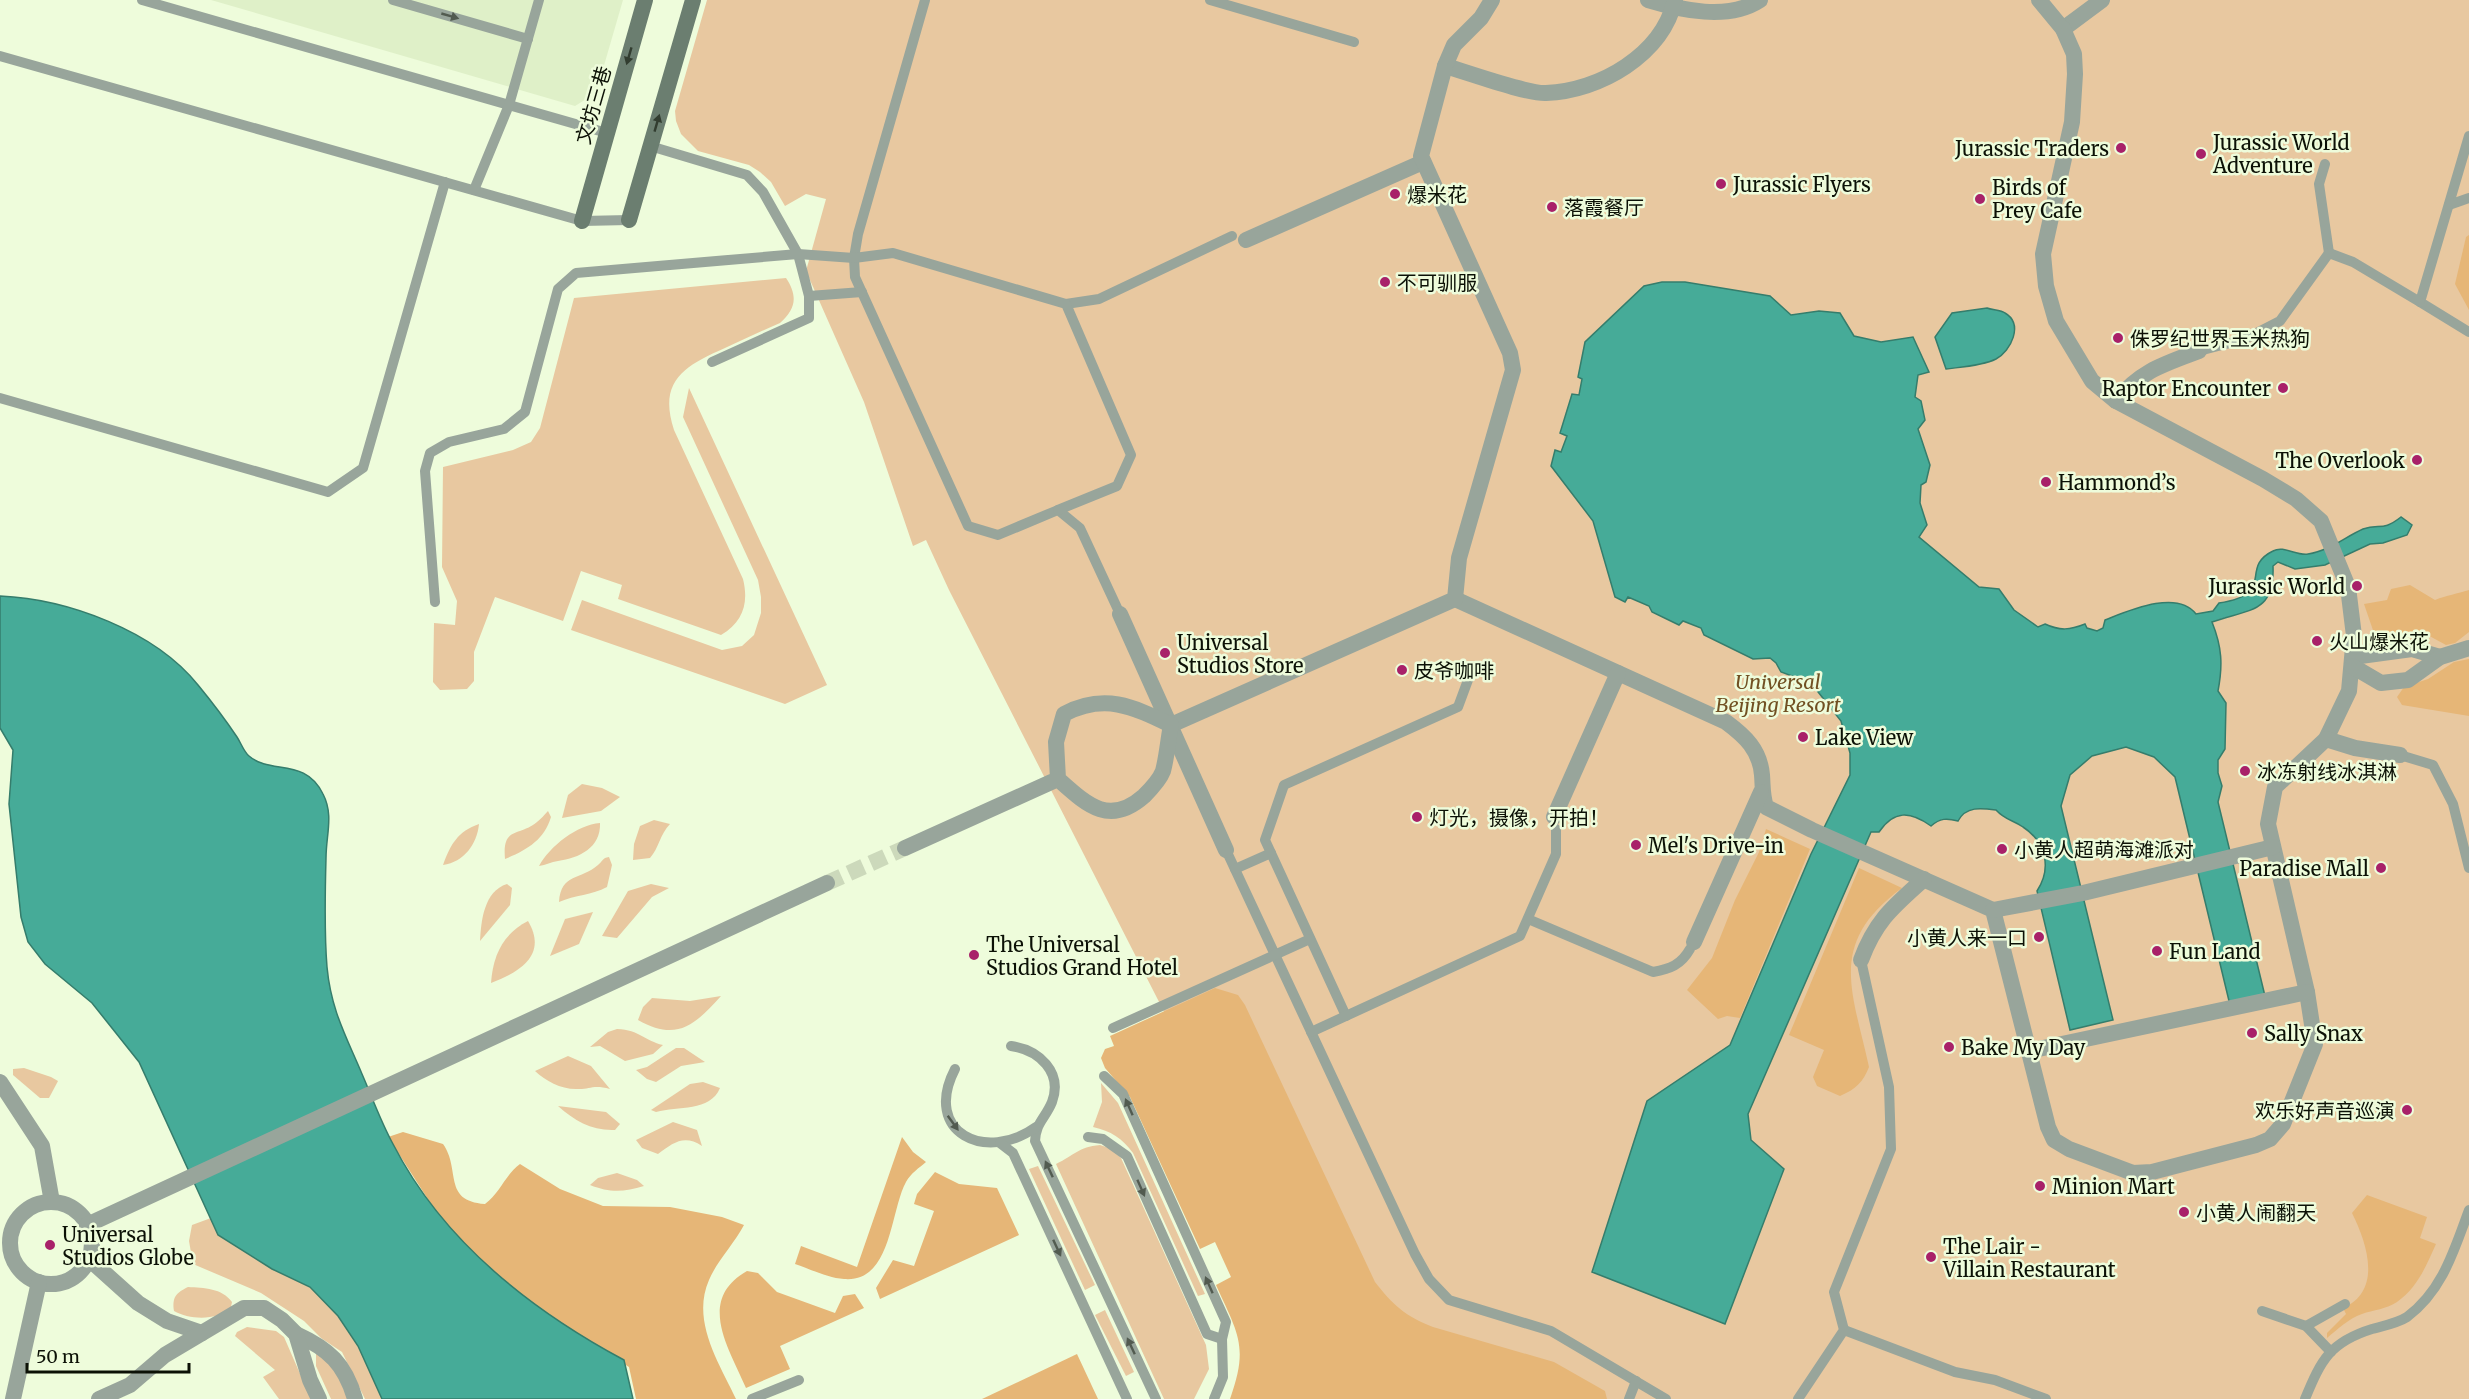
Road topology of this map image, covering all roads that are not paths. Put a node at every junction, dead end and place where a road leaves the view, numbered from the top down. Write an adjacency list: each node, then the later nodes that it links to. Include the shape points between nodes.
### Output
1 (142, 0): 19 (lane)
2 (393, 0): 15 (lane, one-way to 15)
3 (539, 0): 15 (lane)
4 (645, 0): 20 (main road, 文坊三巷, one-way to 20)
5 (693, 0): 22 (main road, one-way to 5)
6 (925, 0): 34 (lane)
7 (1210, 0): 16 (lane)
8 (1492, 0): 18 (street, via 1481,18 1454,45)
9 (1648, 0): 13 (street)
10 (1760, 0): 13 (street, via 1750,7 1715,11 1682,11)
11 (2039, 0): 14 (street)
12 (2102, 0): 14 (street)
13 (1674, 4): 18 (street, via 1648,49 1624,68 1570,89 1544,93)
14 (2063, 29): 43 (street, via 2074,54 2072,122 2043,254 2046,286 2056,321 2075,356 2092,381)
15 (528, 39): 19 (lane)
16 (1354, 42)
17 (0, 56): 25 (lane)
18 (1444, 66): 23 (street, via 1423,143)
19 (509, 105): 20 (lane); 26 (lane)
20 (607, 133): 30 (main road, 文坊三巷)
21 (2469, 136): 28 (lane)
22 (650, 146): 29 (main road); 33 (lane, via 747,175 763,192)
23 (1423, 162): 31 (street); 45 (street, via 1510,353 1513,370 1459,558)
24 (2325, 164): 32 (lane, via 2319,184)
25 (445, 182): 26 (lane); 42 (lane, via 363,468 328,492)
26 (474, 190): 30 (lane)
27 (2469, 198): 28 (lane)
28 (2449, 205): 37 (lane)
29 (628, 219): 30 (lane)
30 (582, 221)
31 (1239, 238): 38 (lane, via 1099,299)
32 (2329, 253): 37 (lane, via 2353,262); 40 (lane, via 2280,321 2245,339)
33 (798, 254): 34 (lane); 36 (lane); 46 (lane, via 576,273 558,289 525,412 504,429 449,442 430,453 425,471)
34 (854, 258): 35 (lane); 38 (lane, via 893,254)
35 (861, 292): 36 (lane); 44 (lane, via 969,526 999,535)
36 (809, 296): 41 (lane, via 809,318)
37 (2420, 302): 39 (lane)
38 (1066, 304): 44 (lane, via 1131,454 1117,486)
39 (2469, 332)
40 (2199, 351): 43 (street, via 2154,368 2131,383)
41 (712, 362)
42 (0, 398)
43 (2116, 401): 50 (street, via 2279,489 2321,521 2346,579 2354,636)
44 (1059, 510): 47 (lane, via 1080,528)
45 (1455, 598): 51 (street); 53 (street)
46 (435, 602)
47 (1120, 614): 53 (street)
48 (2469, 648): 49 (street)
49 (2440, 657): 50 (street, via 2412,650 2379,652); 50 (street, via 2408,680 2381,683)
50 (2353, 661): 54 (street, via 2349,691)
51 (1618, 673): 57 (street, via 1726,722 1745,736 1757,753); 58 (street)
52 (1468, 680): 62 (lane, via 1458,707 1284,785 1265,840)
53 (1171, 725): 56 (street, via 1162,773 1131,807 1113,812 1087,804); 56 (street, via 1137,708 1104,702 1082,704 1064,714 1056,742); 61 (street)
54 (2325, 739): 55 (street); 59 (street, via 2276,787 2268,824)
55 (2400, 754): 63 (lane, via 2433,765 2453,804)
56 (1058, 779): 60 (street)
57 (1761, 792): 65 (street, via 1766,807); 70 (street)
58 (1555, 823): 68 (lane, via 1556,854)
59 (2273, 847): 67 (street); 73 (street)
60 (905, 848)
61 (1226, 850): 64 (lane)
62 (1271, 853): 64 (lane); 69 (lane)
63 (2469, 868)
64 (1235, 869): 71 (lane)
65 (1924, 879): 67 (street); 72 (street, via 1889,910 1871,933)
66 (827, 883): 87 (street)
67 (1993, 910): 78 (street)
68 (1528, 919): 70 (lane, via 1653,972 1671,969 1684,960); 74 (lane, via 1520,936)
69 (1310, 939): 71 (lane); 74 (lane)
70 (1692, 945)
71 (1275, 955): 75 (lane); 76 (lane)
72 (1861, 960): 93 (lane, via 1889,1087 1891,1149 1834,1292)
73 (2307, 992): 78 (street); 78 (street, via 2314,1044 2283,1124 2270,1138 2256,1145 2152,1172 2133,1173 2054,1140)
74 (1346, 1016): 76 (lane)
75 (1113, 1028)
76 (1311, 1032): 99 (lane, via 1429,1279 1449,1300 1551,1330)
77 (1011, 1046): 82 (lane, via 1033,1052 1045,1060 1052,1072 1052,1101)
78 (2029, 1051)
79 (955, 1070): 84 (lane, one-way to 84, via 945,1094 949,1120 968,1138 984,1144)
80 (1104, 1076): 96 (lane, one-way to 80, via 1226,1322 1123,1094)
81 (0, 1082): 85 (street, via 42,1146)
82 (1036, 1127): 84 (lane, via 1023,1137); 106 (lane, one-way to 82, via 1035,1141)
83 (1088, 1137): 96 (lane, one-way to 96, via 1103,1139 1127,1156 1207,1334)
84 (1000, 1143): 105 (lane, one-way to 105, via 1013,1153)
85 (52, 1202): 87 (street, via 76,1212); 89 (street, via 26,1210 11,1233 13,1260 21,1271)
86 (2469, 1210): 97 (lane, via 2442,1277 2421,1305 2405,1318 2337,1344)
87 (87, 1225): 88 (street, via 92,1247)
88 (88, 1259): 89 (street, via 71,1279 59,1284); 94 (street, via 138,1303 167,1321)
89 (39, 1282): 100 (street)
90 (2345, 1304): 92 (lane)
91 (2262, 1311): 92 (lane)
92 (2306, 1326): 97 (lane)
93 (1844, 1330): 110 (lane); 111 (lane, via 1954,1372 1995,1380)
94 (202, 1333): 95 (street, via 244,1308 264,1308); 101 (street, via 165,1355 130,1385)
95 (297, 1334): 102 (street); 103 (street, via 332,1353)
96 (1222, 1339): 107 (lane, via 1223,1377)
97 (2331, 1352): 112 (lane)
98 (799, 1380): 104 (lane)
99 (1636, 1381): 108 (lane); 109 (lane)
100 (13, 1399)
101 (99, 1399)
102 (319, 1399)
103 (356, 1399)
104 (752, 1399)
105 (1127, 1399)
106 (1156, 1399)
107 (1214, 1399)
108 (1629, 1399)
109 (1666, 1399)
110 (1798, 1399)
111 (2046, 1399)
112 (2305, 1399)

